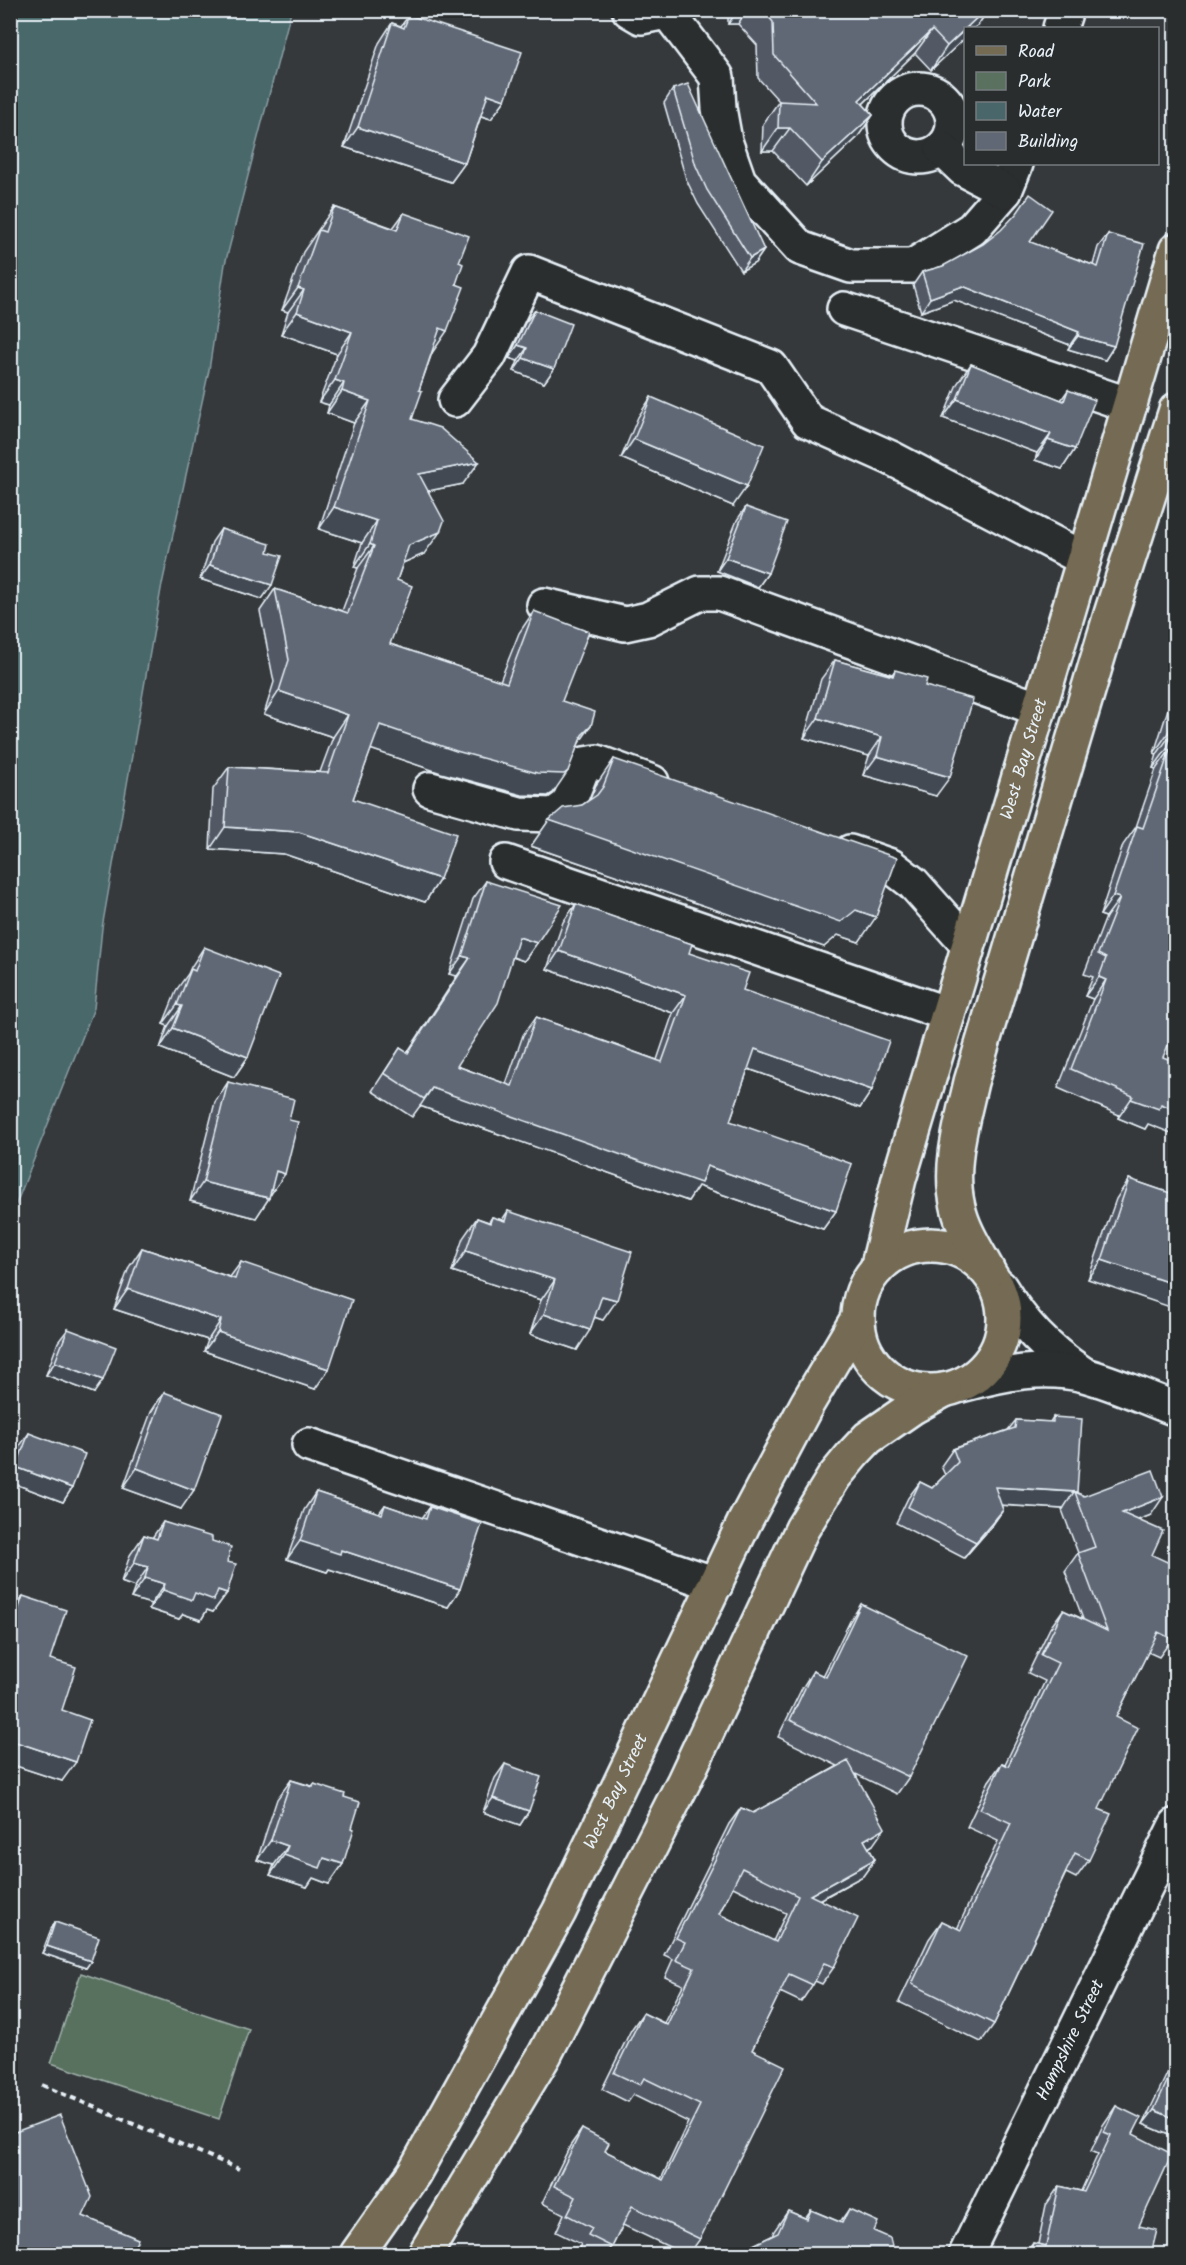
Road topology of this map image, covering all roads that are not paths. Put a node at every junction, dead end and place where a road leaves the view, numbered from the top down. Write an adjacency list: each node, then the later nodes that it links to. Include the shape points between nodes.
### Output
1 (629, 10): 3 (street, via 641,17)
2 (1065, 10): 4 (street)
3 (666, 11): 6 (street, via 717,77 725,141 739,181 800,248 851,266 913,266 972,229)
4 (1060, 27)
5 (942, 149): 6 (street, via 963,169)
6 (1011, 177)
7 (1176, 250): 10 (main road, West Bay Street)
8 (844, 309): 10 (street)
9 (455, 400): 12 (street, via 489,356 529,272 771,367 808,421 891,458)
10 (1130, 405): 12 (main road, West Bay Street)
11 (1176, 410): 22 (main road, via 1104,637 971,1082 960,1131 954,1179 957,1206 964,1227)
12 (1084, 559): 14 (main road, West Bay Street)
13 (544, 605): 14 (street, via 625,624 648,619 700,593 719,593)
14 (1039, 709): 19 (main road, West Bay Street)
15 (430, 789): 16 (street, via 519,814 554,815 568,805 584,764 597,762)
16 (684, 793)
17 (826, 843): 19 (street, via 891,866 913,883)
18 (506, 862): 20 (street)
19 (968, 945): 20 (main road, West Bay Street)
20 (948, 1014): 21 (main road, West Bay Street)
21 (877, 1269): 22 (main road, via 898,1252 930,1244 965,1253); 23 (main road, via 865,1286)
22 (994, 1279): 24 (street, via 1036,1337); 25 (main road, via 1005,1317 999,1346 984,1369)
23 (858, 1318): 25 (main road, via 864,1347 881,1372 907,1387 925,1391); 28 (main road, West Bay Street, via 807,1404)
24 (1084, 1375): 25 (street, via 1022,1372); 26 (street)
25 (952, 1388): 31 (main road, via 868,1438 834,1477 802,1529 684,1781 546,2054)
26 (1176, 1409)
27 (309, 1445): 28 (street)
28 (716, 1584): 30 (main road, West Bay Street, via 559,1912 414,2173)
29 (1176, 1825): 32 (street, Hampshire Street)
30 (357, 2254)
31 (425, 2254)
32 (966, 2254)

